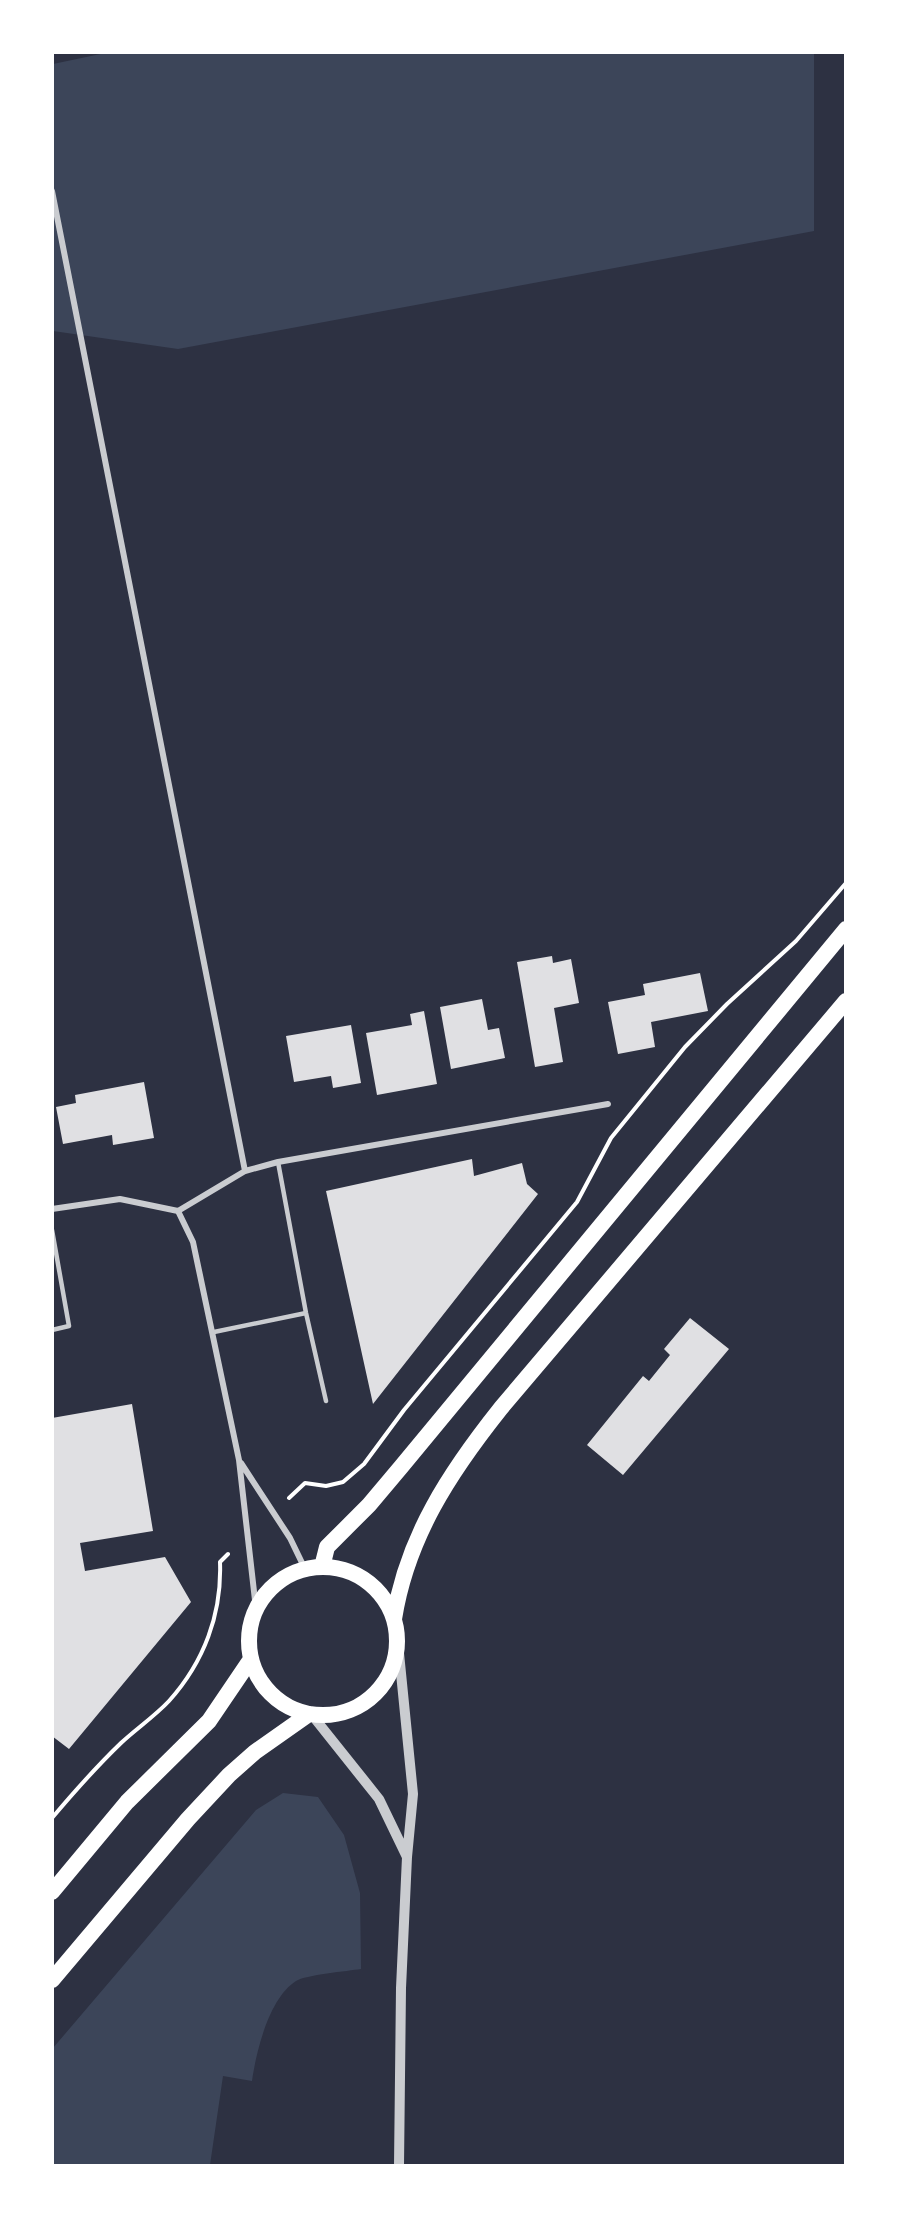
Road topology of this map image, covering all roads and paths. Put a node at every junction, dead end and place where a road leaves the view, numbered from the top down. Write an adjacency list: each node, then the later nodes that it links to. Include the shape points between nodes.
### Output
1 (52, 191): 7 (street)
2 (846, 883): 16 (path, via 796,941 685,1047 611,1138 577,1202 404,1410 364,1464 343,1482 326,1486 305,1483)
3 (846, 929): 18 (highway, via 389,1482 327,1547)
4 (845, 1002): 20 (highway, via 463,1456 432,1506 410,1553)
5 (609, 1104): 6 (street)
6 (278, 1162): 7 (street); 11 (lane)
7 (245, 1171): 9 (street)
8 (52, 1209): 9 (street, via 120,1199)
9 (178, 1211): 13 (street, via 193,1242)
10 (52, 1230): 12 (lane, via 69,1326)
11 (306, 1313): 13 (lane); 14 (lane)
12 (52, 1329)
13 (214, 1332): 15 (street)
14 (326, 1401)
15 (239, 1460): 16 (street); 17 (street)
16 (274, 1512): 18 (street)
17 (248, 1536): 19 (street); 23 (path, via 220,1562 221,1590 214,1625 194,1665 169,1701 92,1771)
18 (313, 1568): 19 (highway, via 285,1578 268,1591); 20 (highway, via 346,1571 367,1581 384,1598)
19 (256, 1609): 21 (highway, via 251,1625)
20 (396, 1627): 22 (highway, via 396,1656 388,1677 374,1694 356,1707 335,1714); 24 (street, via 413,1794)
21 (251, 1659): 22 (highway, via 259,1679 272,1695); 25 (highway, via 209,1721 127,1802)
22 (311, 1714): 24 (street, via 379,1799); 26 (highway, via 229,1774)
23 (52, 1818)
24 (407, 1857): 27 (street)
25 (52, 1892)
26 (52, 1980)
27 (399, 2166)

